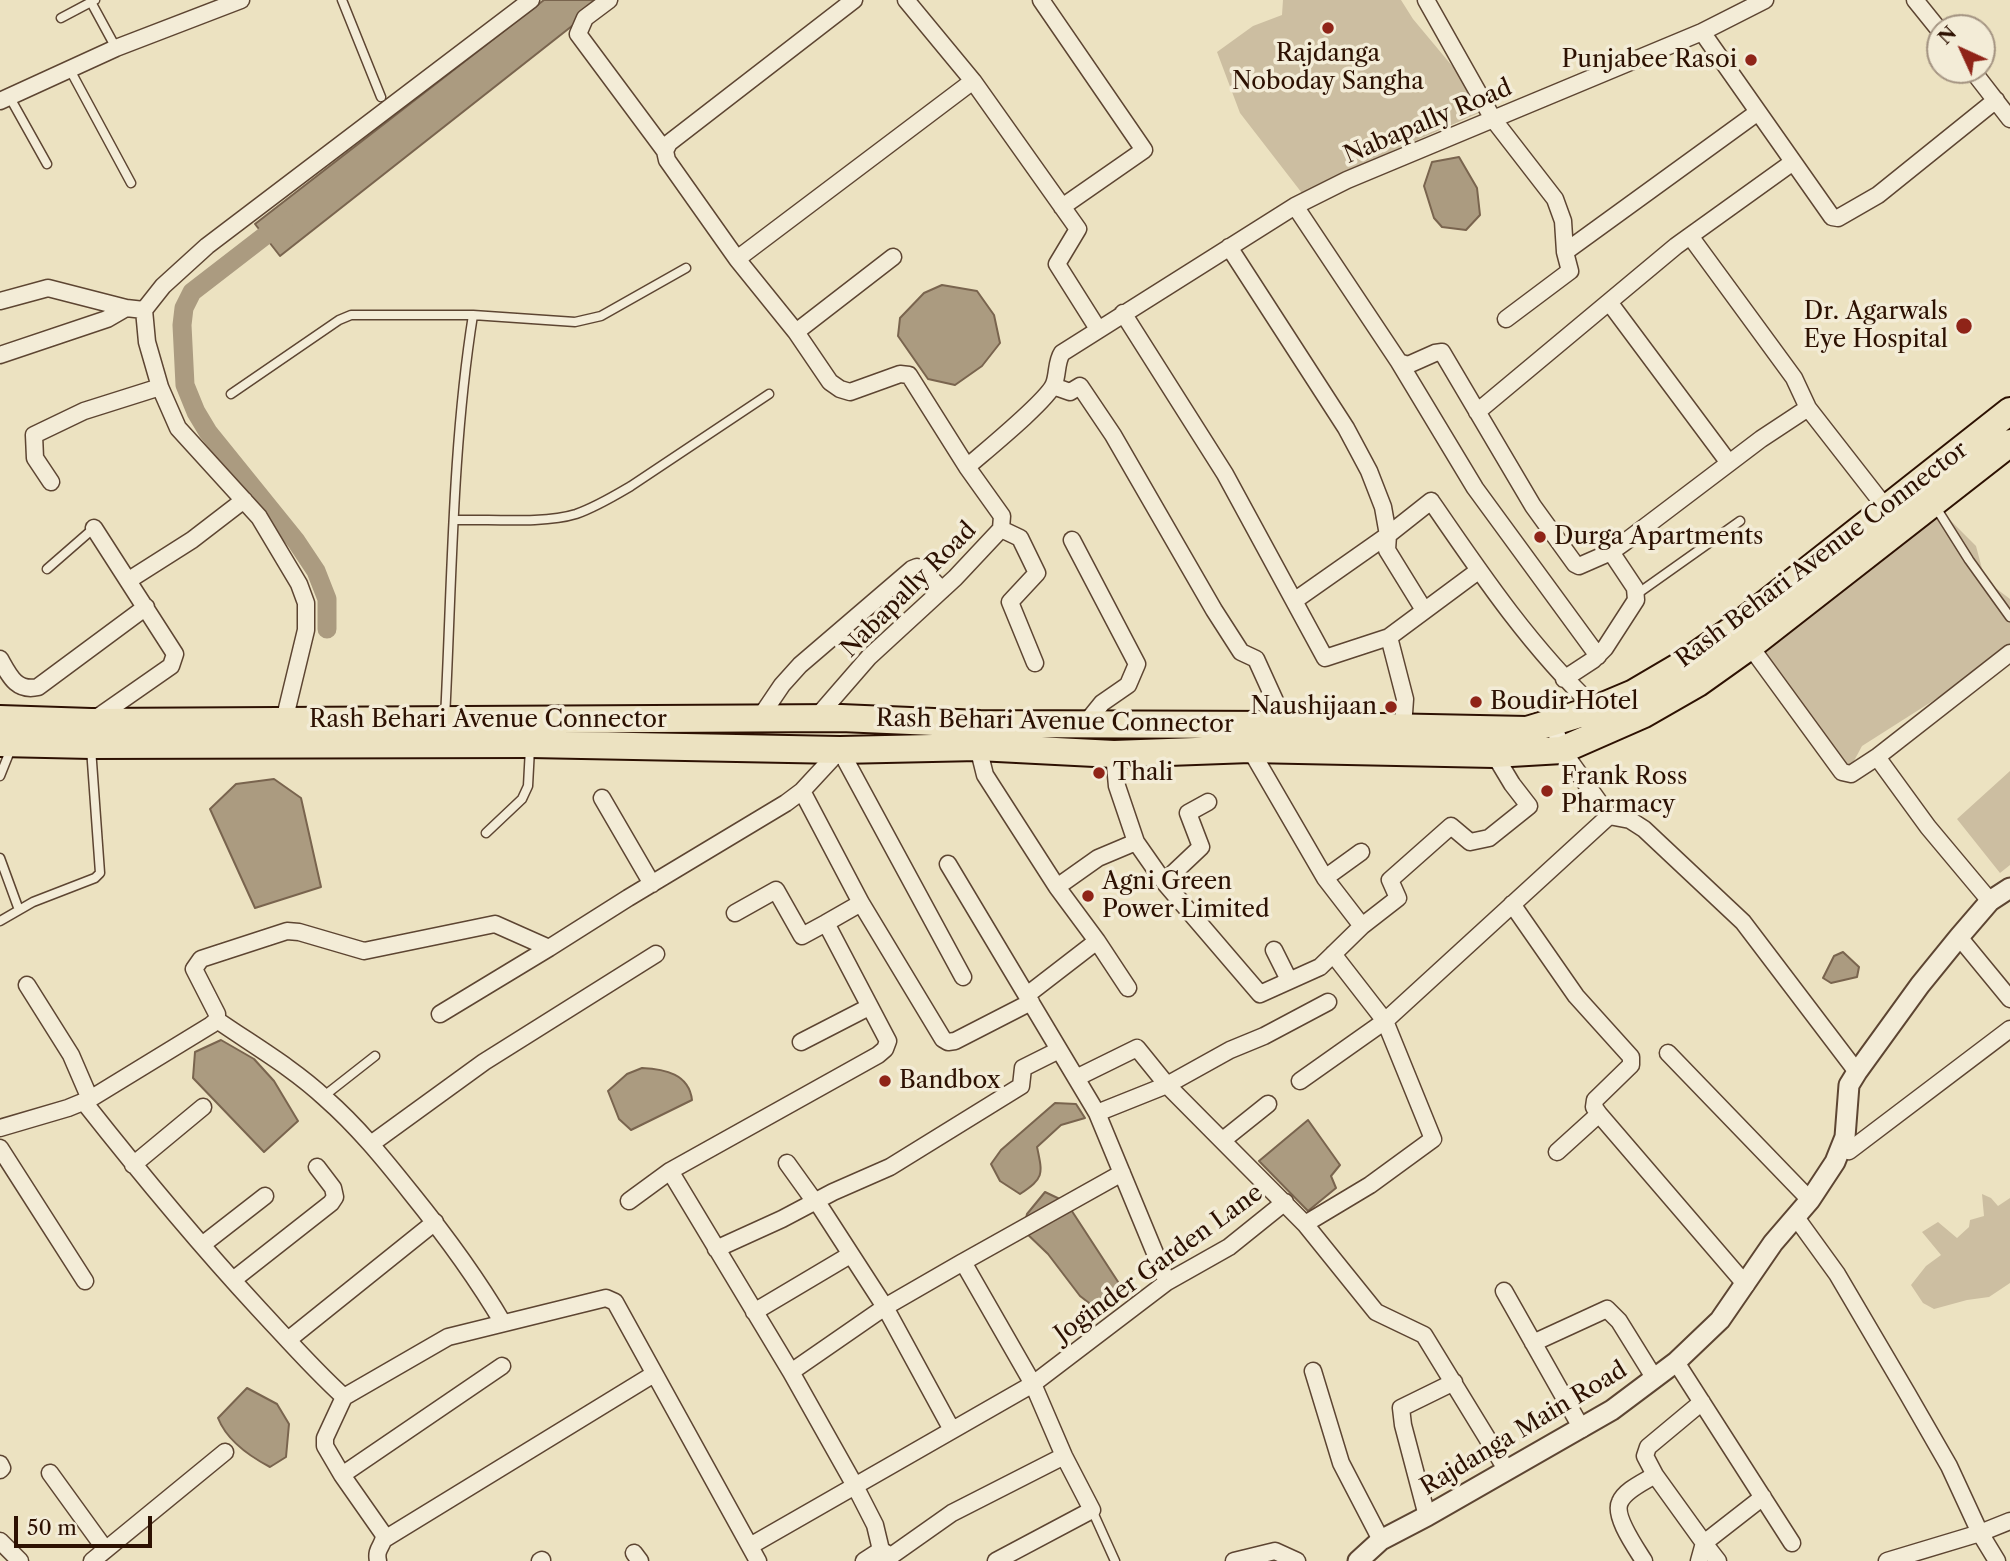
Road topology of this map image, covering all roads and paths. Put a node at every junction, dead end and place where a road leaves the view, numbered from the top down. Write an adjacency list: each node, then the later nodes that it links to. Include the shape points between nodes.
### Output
1 (241, 0): 15 (street)
2 (342, 0): 19 (lane)
3 (531, 0): 40 (street, via 207,246)
4 (609, 0): 25 (street, via 585,18 578,34)
5 (854, 0): 25 (street, via 669,143)
6 (906, 0): 17 (street)
7 (1041, 0): 30 (street, via 1144,150)
8 (1426, 0): 23 (street)
9 (1765, 0): 14 (street, Nabapally Road)
10 (1915, 0): 12 (street)
11 (93, 1): 13 (lane); 15 (lane)
12 (1926, 14)
13 (61, 18)
14 (1702, 32): 22 (street); 23 (street, Nabapally Road)
15 (116, 48): 16 (street)
16 (69, 68): 20 (street); 28 (lane)
17 (974, 80): 30 (street); 35 (street)
18 (1983, 84): 21 (street)
19 (380, 97)
20 (5, 98): 27 (lane)
21 (1996, 100): 24 (street); 26 (street, via 1878,195 1838,218 1827,212)
22 (1758, 112): 26 (street); 33 (street)
23 (1493, 119): 29 (street, Nabapally Road); 33 (street, via 1555,200 1563,221)
24 (2010, 119)
25 (665, 151): 35 (street)
26 (1793, 162): 31 (street)
27 (47, 164)
28 (131, 183)
29 (1295, 206): 32 (street, Nabapally Road); 47 (street)
30 (1062, 207): 44 (street, via 1078,229 1057,264)
31 (1690, 236): 38 (street); 52 (street, via 1794,378)
32 (1229, 247): 41 (street, Nabapally Road); 66 (street, via 1346,428 1383,507)
33 (1565, 252): 43 (street, via 1570,271)
34 (893, 257): 45 (street)
35 (737, 259): 45 (street)
36 (685, 268): 42 (lane, via 586,320)
37 (0, 301): 39 (street, via 48,288)
38 (1609, 302): 54 (street); 56 (street)
39 (126, 308): 40 (street); 46 (street, via 107,319)
40 (144, 310): 49 (street, via 147,342)
41 (1123, 313): 44 (street, Nabapally Road); 74 (street, via 1225,474)
42 (473, 315): 50 (lane, via 351,314); 62 (lane)
43 (1506, 319)
44 (1098, 329): 48 (street, Nabapally Road, via 1062,353)
45 (796, 331): 57 (street, via 830,382 840,389 850,392 900,374 909,376)
46 (0, 355)
47 (1399, 362): 54 (street, via 1408,365 1442,352); 81 (street, via 1475,488)
48 (1054, 386): 57 (street, Nabapally Road); 93 (street, via 1070,392 1080,386 1214,610 1241,652 1255,659)
49 (160, 387): 58 (street, via 84,411 34,435 35,458); 59 (street, via 181,433)
50 (231, 394)
51 (769, 394): 62 (lane, via 631,486 577,513 556,518)
52 (1808, 408): 56 (street); 61 (street)
53 (2010, 411): 61 (main road, Rash Behari Avenue Connector)
54 (1477, 412): 68 (street, via 1574,564 1583,566)
55 (2010, 443): 60 (main road, Rash Behari Avenue Connector)
56 (1729, 463): 68 (street)
57 (967, 467): 65 (street, Nabapally Road, via 1002,516)
58 (51, 482)
59 (244, 500): 71 (street); 90 (street, via 299,584 306,603 306,630)
60 (1932, 502): 77 (lane); 79 (main road, Rash Behari Avenue Connector)
61 (1886, 508): 85 (main road, Rash Behari Avenue Connector, via 1685,663 1634,693)
62 (455, 520): 89 (lane)
63 (1740, 521): 73 (lane)
64 (94, 528): 69 (lane); 71 (street)
65 (1001, 529): 72 (street, Nabapally Road); 83 (street, via 1020,538 1037,573 1010,602)
66 (1388, 536): 70 (street, via 1431,501); 74 (street); 76 (street, via 1387,550)
67 (1072, 540): 92 (street, via 1137,664 1128,685 1102,703)
68 (1611, 552): 73 (street)
69 (47, 569)
70 (1478, 571): 76 (street); 84 (street)
71 (129, 580): 75 (street)
72 (942, 590): 86 (street, Nabapally Road, via 869,657); 88 (street, via 922,569 912,569 800,665)
73 (1637, 594): 81 (street)
74 (1294, 601): 78 (street, via 1325,658)
75 (146, 607): 82 (street, via 37,687 17,684); 96 (street, via 175,660)
76 (1424, 610): 78 (street)
77 (2010, 617)
78 (1389, 637): 94 (street, via 1405,699)
79 (1750, 646): 102 (main road, Rash Behari Avenue Connector, via 1644,714); 105 (street, via 1842,772 1851,774)
80 (2010, 653): 105 (street)
81 (1598, 656): 84 (street)
82 (0, 659)
83 (1035, 663)
84 (1564, 679): 85 (street)
85 (1595, 709): 91 (main road, Rash Behari Avenue Connector)
86 (829, 718): 88 (main road, Rash Behari Avenue Connector); 92 (main road, Rash Behari Avenue Connector); 101 (street)
87 (0, 719): 95 (main road, Rash Behari Avenue Connector)
88 (760, 719): 89 (main road, Rash Behari Avenue Connector)
89 (445, 720): 90 (main road, Rash Behari Avenue Connector)
90 (284, 721): 96 (main road, Rash Behari Avenue Connector)
91 (1553, 723): 94 (main road, Rash Behari Avenue Connector, via 1527,730); 102 (street)
92 (1085, 724): 93 (main road, Rash Behari Avenue Connector)
93 (1286, 725): 94 (main road, Rash Behari Avenue Connector)
94 (1403, 728)
95 (41, 732): 96 (main road, Rash Behari Avenue Connector); 97 (main road, Rash Behari Avenue Connector)
96 (91, 733): 98 (main road, Rash Behari Avenue Connector); 124 (lane, via 100,873)
97 (6, 743): 106 (lane)
98 (530, 744): 101 (main road, Rash Behari Avenue Connector); 111 (lane, via 526,792)
99 (978, 747): 101 (main road, Rash Behari Avenue Connector); 103 (main road, Rash Behari Avenue Connector); 119 (street, via 985,775)
100 (1250, 749): 103 (main road, Rash Behari Avenue Connector); 104 (main road, Rash Behari Avenue Connector); 116 (street)
101 (840, 750): 107 (street); 135 (street)
102 (1562, 750): 104 (main road, Rash Behari Avenue Connector); 110 (street)
103 (1114, 754): 112 (street, via 1117,786)
104 (1494, 754): 128 (street, via 1529,806 1489,838 1470,842 1451,826 1390,880 1398,898)
105 (1877, 757): 121 (street)
106 (0, 776)
107 (802, 791): 118 (street); 122 (street)
108 (602, 798): 118 (street)
109 (1208, 802): 117 (street, via 1188,813 1201,847)
110 (1609, 816): 123 (street); 151 (street, via 1630,820 1644,829 1743,922)
111 (485, 832)
112 (1136, 842): 117 (street); 119 (street, via 1098,858)
113 (1362, 852): 116 (street)
114 (0, 858): 124 (lane)
115 (948, 864): 139 (street)
116 (1325, 878): 128 (street)
117 (1164, 882): 136 (street, via 1260,995)
118 (652, 884): 131 (street)
119 (1057, 887): 130 (street)
120 (2010, 889): 121 (street, Rajdanga Main Road)
121 (1990, 901): 129 (street, Rajdanga Main Road)
122 (861, 903): 127 (street); 139 (street, via 947,1042)
123 (1512, 904): 145 (street); 160 (street, via 1576,996 1631,1058 1631,1065 1595,1100)
124 (19, 910): 126 (lane)
125 (735, 913): 127 (street, via 776,890 802,936)
126 (0, 921)
127 (826, 923): 142 (street)
128 (1362, 926): 134 (street)
129 (1959, 937): 140 (street); 151 (street, Rajdanga Main Road)
130 (1097, 941): 138 (street); 139 (street)
131 (549, 948): 143 (street); 144 (street, via 495,924 363,951 299,932 278,933 196,964 195,974)
132 (1274, 950): 136 (street)
133 (656, 954): 163 (street, via 484,1062)
134 (1333, 954): 136 (street, via 1320,967); 145 (street)
135 (963, 978)
136 (1289, 981)
137 (27, 985): 156 (street, via 71,1055)
138 (1128, 988)
139 (1029, 999): 148 (street)
140 (2010, 999)
141 (1328, 1002): 154 (street)
142 (869, 1007): 147 (street); 170 (street, via 888,1041 878,1055)
143 (440, 1014)
144 (217, 1020): 155 (street); 156 (street)
145 (1385, 1021): 153 (street); 179 (street, via 1433,1139)
146 (2010, 1029): 164 (street, via 1849,1151)
147 (801, 1042)
148 (1059, 1050): 152 (street); 175 (street, via 1023,1068 1021,1086 890,1167)
149 (1668, 1053): 173 (street)
150 (375, 1056): 155 (lane)
151 (1857, 1072): 164 (street, Rajdanga Main Road, via 1849,1085)
152 (1076, 1078): 154 (street, via 1137,1048); 159 (street)
153 (1300, 1081)
154 (1167, 1085): 159 (street); 162 (street)
155 (324, 1096): 163 (street)
156 (87, 1100): 161 (street); 168 (street)
157 (1268, 1104): 162 (street)
158 (203, 1107): 168 (street)
159 (1097, 1113): 171 (street)
160 (1599, 1114): 166 (street); 187 (street)
161 (0, 1128)
162 (1223, 1140): 176 (street)
163 (371, 1144): 178 (street)
164 (1842, 1147): 173 (street, Rajdanga Main Road)
165 (0, 1148): 185 (street)
166 (1557, 1152)
167 (787, 1163): 175 (street)
168 (133, 1165): 180 (street)
169 (317, 1167): 184 (street, via 333,1188 331,1203)
170 (670, 1171): 174 (street); 181 (street)
171 (1122, 1173): 183 (street); 186 (street)
172 (265, 1196): 180 (street)
173 (1810, 1200): 177 (street, Rajdanga Main Road)
174 (629, 1201)
175 (814, 1202): 181 (street); 182 (street)
176 (1285, 1202): 179 (street, Joginder Garden Lane); 186 (street, Joginder Garden Lane, via 1229,1247)
177 (1795, 1216): 187 (street, Rajdanga Main Road); 219 (street, via 1837,1274 1907,1393 1949,1465)
178 (435, 1222): 191 (street); 192 (street)
179 (1306, 1224): 200 (street, Joginder Garden Lane, via 1376,1312 1424,1335)
180 (202, 1245): 184 (street)
181 (716, 1249): 190 (street)
182 (850, 1255): 189 (street); 190 (street)
183 (963, 1262): 189 (street); 201 (street)
184 (233, 1280): 192 (street)
185 (85, 1281)
186 (1167, 1282): 201 (street, Joginder Garden Lane)
187 (1746, 1285): 194 (street, Rajdanga Main Road, via 1720,1320)
188 (1504, 1291): 193 (street)
189 (885, 1307): 197 (street); 205 (street)
190 (754, 1312): 197 (street)
191 (503, 1323): 198 (street, via 611,1298); 202 (street, via 448,1337)
192 (288, 1340): 202 (street)
193 (1533, 1343): 199 (street, via 1607,1309); 204 (street)
194 (1676, 1362): 199 (street, Rajdanga Main Road); 203 (street)
195 (502, 1366): 212 (street)
196 (1313, 1371): 221 (street, via 1341,1463)
197 (790, 1373): 214 (street)
198 (654, 1374): 220 (street); 225 (street)
199 (1655, 1379): 204 (street, Rajdanga Main Road)
200 (1454, 1382): 209 (street, Joginder Garden Lane); 217 (street, via 1401,1408)
201 (1033, 1384): 205 (street, Joginder Garden Lane); 207 (street)
202 (344, 1397): 212 (street, via 325,1441)
203 (1702, 1402): 213 (street, via 1648,1447 1645,1456); 215 (street)
204 (1581, 1429): 209 (street, Rajdanga Main Road)
205 (952, 1430): 214 (street, Joginder Garden Lane)
206 (225, 1452): 226 (street)
207 (1064, 1456): 216 (street); 227 (street, via 952,1513 891,1556)
208 (0, 1464): 210 (street)
209 (1506, 1469): 217 (street, Rajdanga Main Road)
210 (0, 1470)
211 (50, 1473): 226 (street)
212 (342, 1475): 220 (street, via 384,1535)
213 (1655, 1475): 223 (street); 238 (street, via 1619,1503 1618,1515)
214 (854, 1484): 225 (street, Joginder Garden Lane); 227 (street)
215 (1762, 1497): 223 (street); 224 (street)
216 (1093, 1510): 233 (street); 234 (lane)
217 (1427, 1516): 221 (street, Rajdanga Main Road)
218 (2010, 1521): 219 (street)
219 (1980, 1533): 241 (street); 242 (street)
220 (383, 1540): 230 (street, via 377,1548)
221 (1381, 1540): 237 (street, Rajdanga Main Road)
222 (0, 1541): 228 (street)
223 (1704, 1543): 239 (street); 240 (street)
224 (1792, 1543)
225 (750, 1546): 231 (street)
226 (105, 1549): 229 (street)
227 (884, 1555): 232 (street)
228 (20, 1561)
229 (92, 1561)
230 (377, 1561)
231 (758, 1561)
232 (864, 1561)
233 (996, 1561)
234 (1115, 1561)
235 (1234, 1561): 236 (street, via 1275,1551)
236 (1297, 1561)
237 (1358, 1561)
238 (1644, 1561)
239 (1699, 1561)
240 (1718, 1561)
241 (1887, 1561)
242 (1997, 1561)

